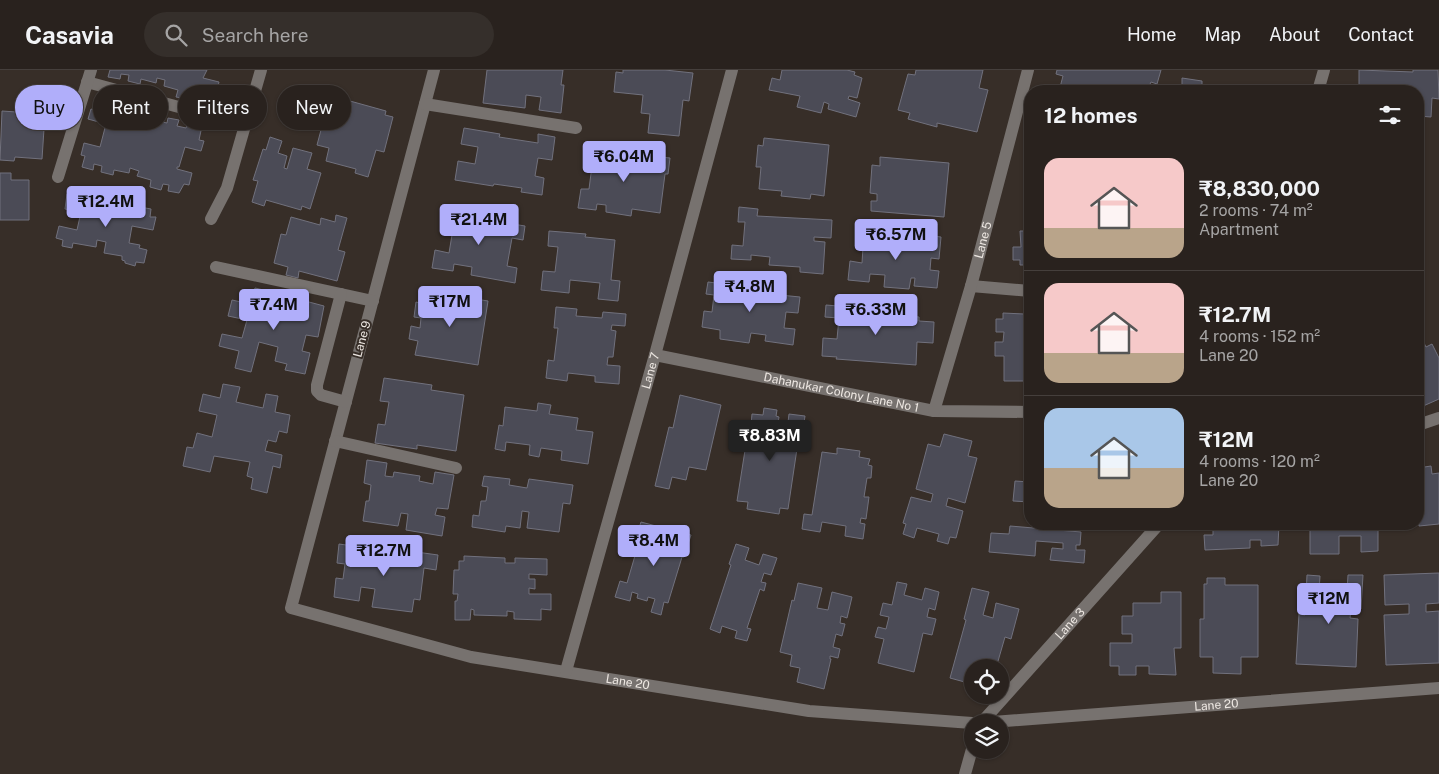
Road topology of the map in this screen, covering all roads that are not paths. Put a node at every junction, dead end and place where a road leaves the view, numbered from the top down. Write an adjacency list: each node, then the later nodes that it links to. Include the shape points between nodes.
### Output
1 (261, 70): 14 (street, via 227,188)
2 (434, 70): 10 (street, Lane 9)
3 (732, 70): 20 (street, Lane 7)
4 (1028, 70): 8 (street, Lane 5)
5 (1324, 70): 9 (street)
6 (89, 76): 11 (street); 13 (street)
7 (1024, 85): 16 (street, Lane 5)
8 (1024, 85)
9 (1320, 85)
10 (425, 104): 12 (street); 19 (street, Lane 9)
11 (178, 105)
12 (576, 128)
13 (58, 177)
14 (211, 219)
15 (216, 267): 18 (street)
16 (971, 286): 17 (street); 22 (street, Lane 5)
17 (1024, 290)
18 (341, 294): 19 (street); 21 (street, via 317,391)
19 (372, 301): 21 (street, Lane 9)
20 (655, 355): 22 (street, Dahanukar Colony Lane No 1); 30 (street, Lane 7)
21 (346, 402): 26 (street, Lane 9)
22 (934, 410): 23 (street, Dahanukar Colony Lane No 1)
23 (1024, 412)
24 (1439, 418): 25 (street)
25 (1424, 423)
26 (335, 441): 27 (street); 29 (street, Lane 9)
27 (456, 468)
28 (1154, 530): 32 (street, Lane 3)
29 (291, 608): 30 (street, Lane 20, via 471,657)
30 (566, 671): 34 (street, Lane 20, via 809,711)
31 (1439, 688): 33 (street, Lane 20)
32 (989, 714)
33 (1009, 721)
34 (964, 722)
35 (969, 759): 36 (street)
36 (965, 774)

